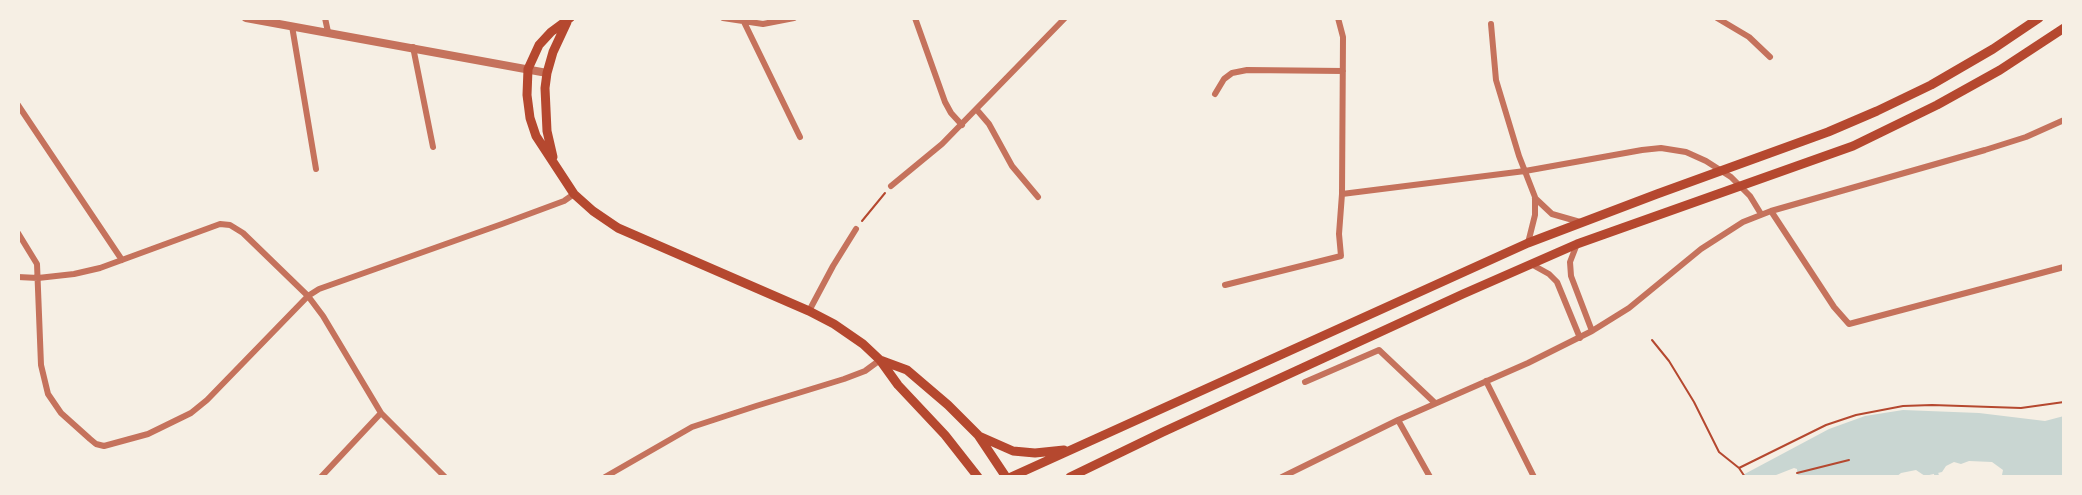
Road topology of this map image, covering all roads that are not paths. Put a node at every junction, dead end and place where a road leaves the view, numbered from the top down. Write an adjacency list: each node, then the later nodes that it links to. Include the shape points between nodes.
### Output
1 (246, 18): 13 (street)
2 (325, 18): 15 (street)
3 (723, 18): 11 (street)
4 (794, 18): 11 (street, via 763,24)
5 (915, 18): 25 (street, via 945,102)
6 (1065, 18): 23 (street)
7 (1338, 18): 19 (street, via 1343,37)
8 (1717, 18): 17 (street, via 1749,37)
9 (2039, 18): 38 (main road, via 1922,89 1828,132)
10 (569, 19): 18 (main road, via 539,45); 20 (main road)
11 (744, 22): 26 (street)
12 (1491, 24): 30 (street, via 1496,80)
13 (292, 26): 15 (street); 29 (street)
14 (2064, 28): 42 (main road, via 2000,70 1853,146)
15 (328, 32): 16 (street)
16 (413, 47): 18 (street); 27 (street)
17 (1770, 57)
18 (528, 69): 20 (street); 28 (main road, via 526,95 530,118 536,136)
19 (1343, 71): 21 (street, via 1247,70 1232,73); 33 (street)
20 (546, 73): 28 (main road, via 544,102)
21 (1215, 94)
22 (18, 105): 43 (street)
23 (977, 110): 25 (street); 34 (street, via 1012,166)
24 (2064, 120): 36 (street, via 1985,150)
25 (962, 125): 31 (street)
26 (800, 138)
27 (433, 147)
28 (555, 164): 32 (main road)
29 (316, 169)
30 (1525, 171): 33 (street); 35 (street); 37 (street, via 1642,150 1686,152 1731,177)
31 (891, 186)
32 (574, 194): 49 (street); 50 (main road, via 618,228)
33 (1342, 194): 48 (street, via 1341,256)
34 (1038, 197)
35 (1534, 197): 38 (street, via 1552,214); 41 (street, via 1535,215)
36 (1771, 211): 37 (street); 45 (street, via 1849,324)
37 (1761, 214): 51 (street, via 1720,236 1629,309)
38 (1581, 222): 41 (main road)
39 (856, 229): 50 (street)
40 (18, 233): 47 (street, via 34,257)
41 (1528, 243): 60 (main road)
42 (1577, 244): 44 (main road); 51 (street, via 1570,276)
43 (122, 260): 47 (street, via 74,274); 49 (street, via 220,224 230,225)
44 (1531, 264): 52 (street, via 1557,282); 67 (main road)
45 (2064, 267)
46 (18, 277): 47 (street)
47 (38, 278): 49 (street, via 41,365 48,394 61,413 96,444 104,446 148,434 191,413)
48 (1225, 285)
49 (308, 296): 57 (street)
50 (809, 311): 53 (main road, via 834,324)
51 (1593, 331): 52 (street)
52 (1580, 338): 54 (street)
53 (880, 360): 59 (main road, via 907,370); 63 (street, via 844,379 692,428); 64 (main road)
54 (1486, 381): 56 (street); 70 (street)
55 (1305, 382): 56 (street, via 1379,350)
56 (1435, 403): 58 (street)
57 (381, 413): 61 (street); 62 (street)
58 (1398, 420): 68 (street); 69 (street)
59 (978, 435): 60 (main road, via 1013,451); 65 (main road)
60 (1069, 450): 66 (main road)
61 (321, 477)
62 (445, 477)
63 (605, 477)
64 (978, 477)
65 (1006, 477)
66 (1011, 477)
67 (1070, 477)
68 (1282, 477)
69 (1431, 477)
70 (1534, 477)

